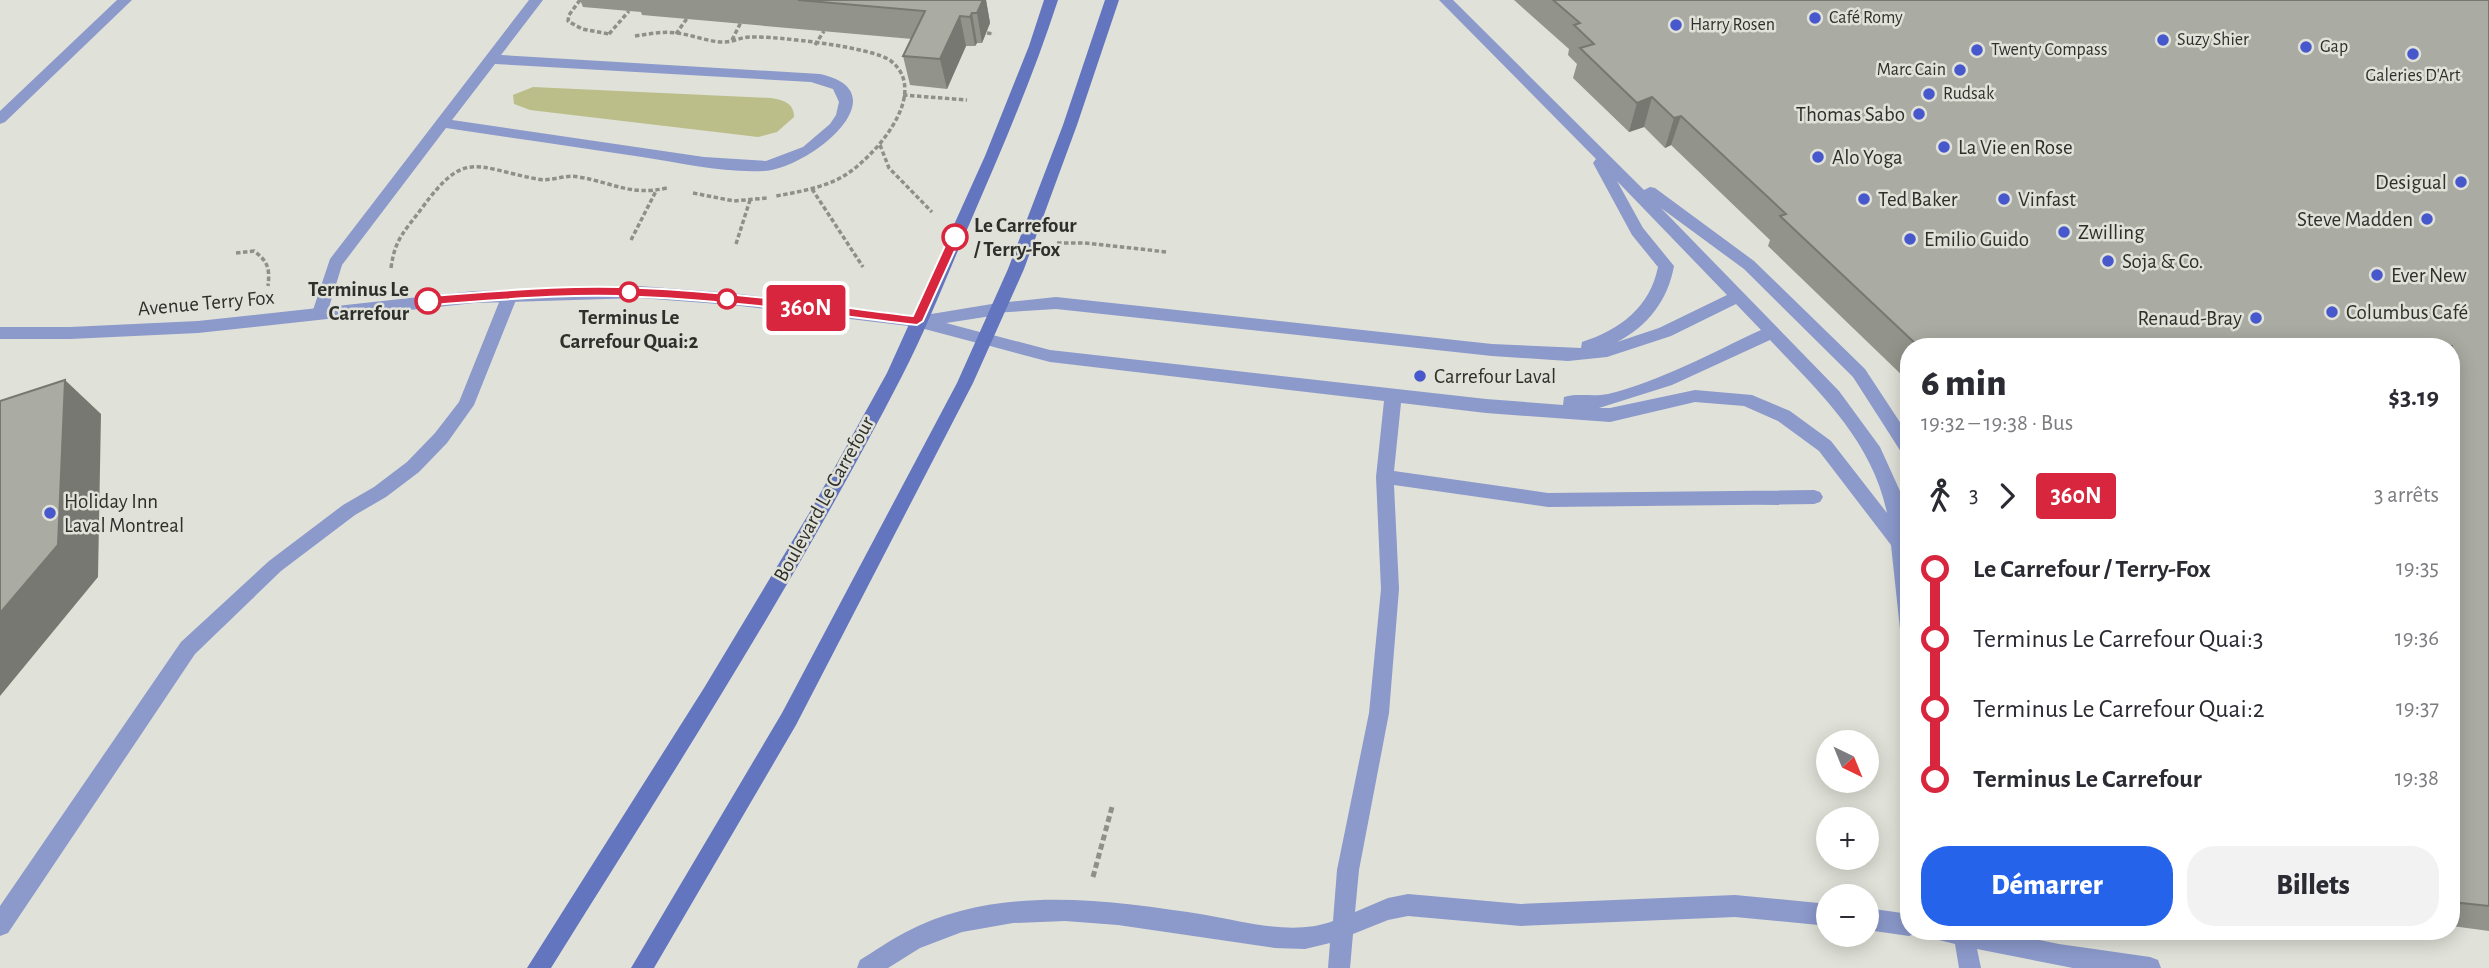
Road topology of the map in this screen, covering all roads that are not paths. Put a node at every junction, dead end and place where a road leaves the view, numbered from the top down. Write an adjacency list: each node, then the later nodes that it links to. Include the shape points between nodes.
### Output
1 (125, 0): 7 (street)
2 (536, 0): 6 (street)
3 (1051, 0): 14 (street, Boulevard Le Carrefour, via 992,156)
4 (1112, 0): 12 (street, via 1070,125)
5 (1447, 0): 9 (street)
6 (490, 59): 8 (street); 8 (street, via 816,78 842,89 845,108 839,122 813,148 785,163 767,166)
7 (0, 119)
8 (442, 123): 13 (street, via 335,263)
9 (1593, 151): 11 (street); 18 (street, via 1636,231 1666,267 1665,276 1653,304 1612,336 1575,350); 21 (street, via 1748,265 1859,373)
10 (510, 295): 13 (street, Avenue Terry Fox); 14 (street, Avenue Terry Fox, via 639,292); 29 (street, via 466,405 441,438 413,467 275,566 188,648)
11 (1739, 296): 15 (street); 18 (street, via 1665,332 1607,351)
12 (998, 309): 14 (street, Avenue Terry Fox); 17 (street); 18 (street, Avenue Terry Fox, via 1056,303)
13 (320, 313): 16 (street, Avenue Terry Fox, via 187,327)
14 (917, 321): 17 (street, Avenue Terry Fox); 33 (street, Boulevard Le Carrefour, via 895,374 759,614)
15 (1772, 332): 20 (street, via 1667,381 1606,401); 24 (street, via 1870,443 1891,491)
16 (0, 333)
17 (985, 339): 19 (street, Avenue Terry Fox, via 1051,356); 34 (street, via 789,719)
18 (1524, 353)
19 (1393, 396): 20 (street, Avenue Terry Fox); 22 (street)
20 (1486, 406): 25 (street, via 1610,415 1695,396 1761,404 1825,446)
21 (1900, 436)
22 (1385, 477): 23 (street, via 1548,500); 30 (street, via 1390,589 1380,699)
23 (1814, 497)
24 (1900, 539)
25 (1900, 543)
26 (1816, 914): 30 (street, via 1735,906 1521,915 1408,905)
27 (1879, 921): 28 (street)
28 (1900, 924)
29 (0, 925)
30 (1341, 929): 35 (street, via 1304,938 1284,937 1077,909 1018,911 937,929); 36 (street)
31 (1959, 940): 37 (street)
32 (1992, 940): 38 (street)
33 (538, 968)
34 (642, 968)
35 (868, 968)
36 (1339, 968)
37 (1970, 968)
38 (2150, 968)

